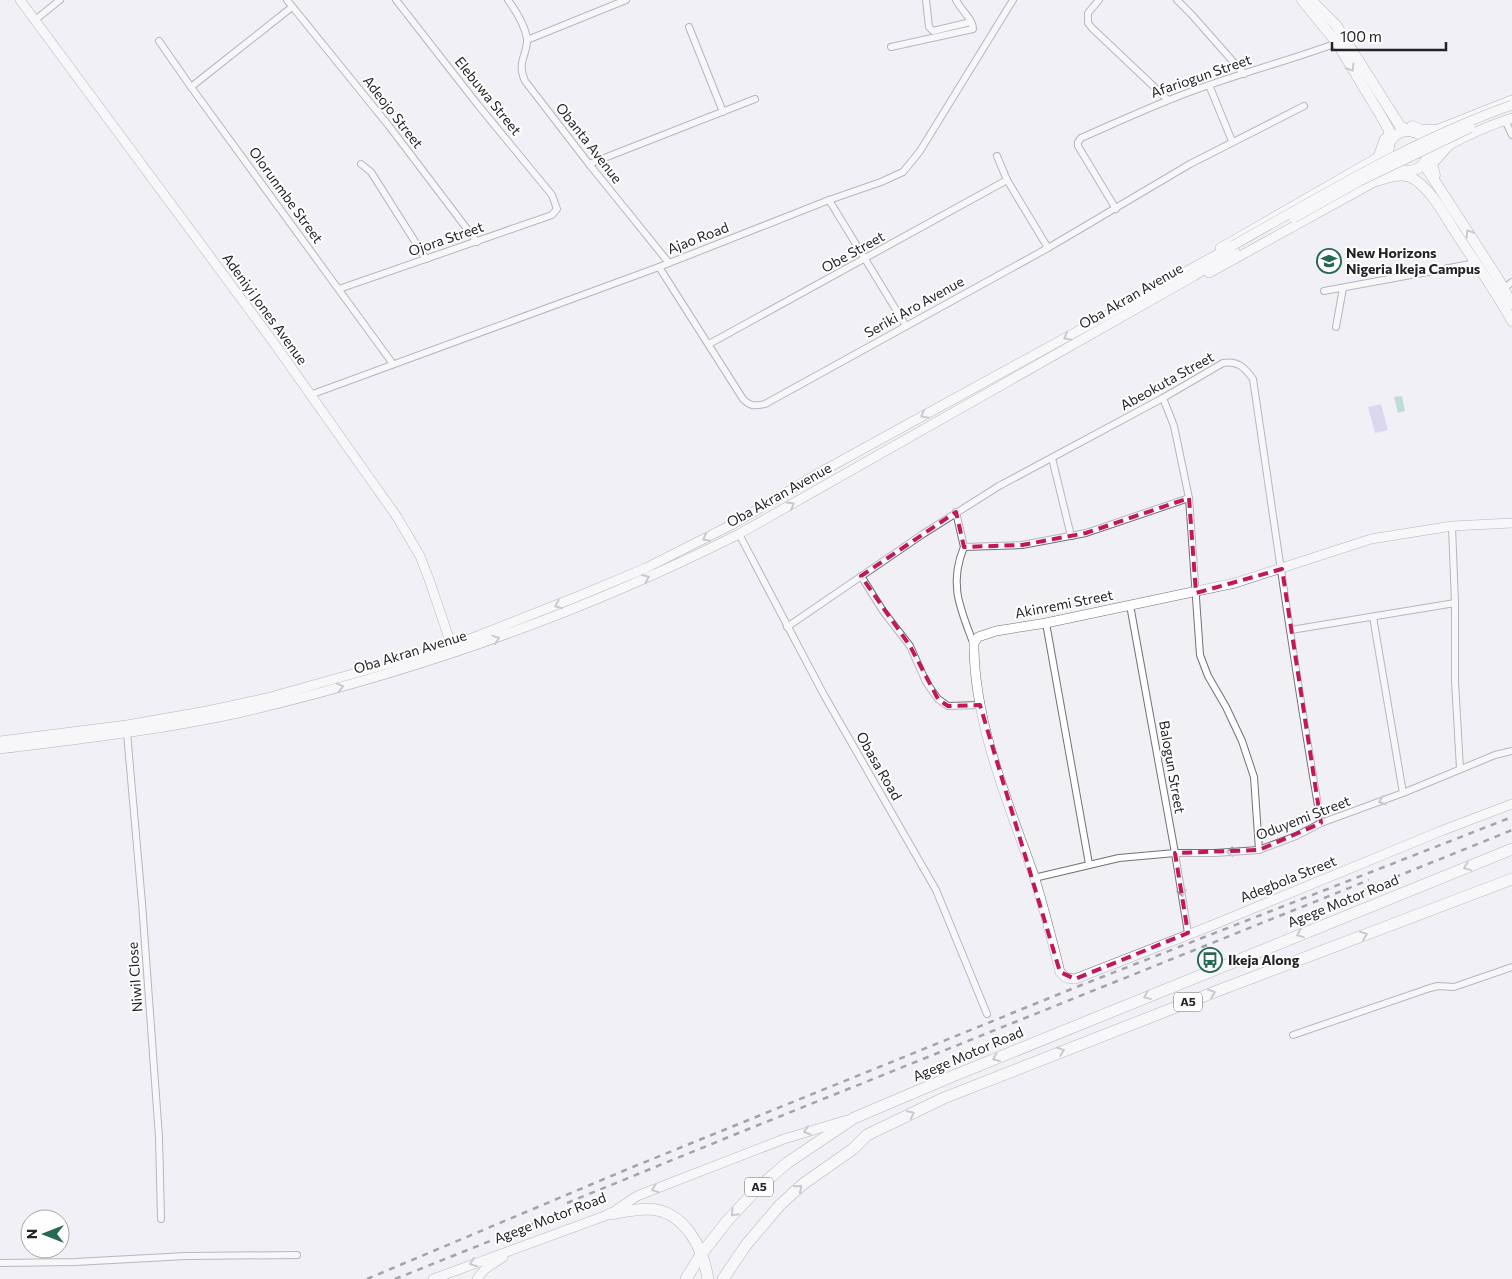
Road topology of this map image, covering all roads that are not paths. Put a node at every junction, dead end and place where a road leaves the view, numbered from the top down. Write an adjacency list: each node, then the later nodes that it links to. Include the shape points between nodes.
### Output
1 (20, 0): 15 (main road, Adeniyi Jones Avenue)
2 (60, 0): 15 (street)
3 (287, 0): 14 (street, Adeojo Street)
4 (396, 0): 55 (street, Elebuwa Street, via 552,195)
5 (508, 0): 18 (street, Obanta Avenue, via 517,12)
6 (626, 0): 18 (street)
7 (926, 0): 16 (street, via 929,28 933,31)
8 (956, 0): 16 (street)
9 (1014, 0): 53 (street, Ajao Road, via 908,166 896,176)
10 (1099, 0): 26 (street, via 1088,13 1088,23)
11 (1177, 0): 22 (street)
12 (1302, 0): 20 (main road)
13 (1312, 0): 33 (main road, via 1336,25)
14 (292, 7): 24 (street); 57 (street, Adeojo Street, via 389,126)
15 (35, 20): 79 (main road, Adeniyi Jones Avenue)
16 (971, 22): 21 (street, via 973,28 970,30)
17 (689, 27): 32 (street)
18 (527, 40): 46 (street, Obanta Avenue, via 522,65 525,81)
19 (159, 41): 24 (street, Olorunmbe Street)
20 (1337, 44): 22 (street, Afariogun Street); 35 (main road, one-way to 35)
21 (891, 48)
22 (1244, 74): 23 (street, Afariogun Street)
23 (1209, 85): 26 (street, Afariogun Street); 39 (street)
24 (191, 87): 69 (street, Olorunmbe Street)
25 (755, 98): 32 (street)
26 (1168, 100): 56 (street, Afariogun Street, via 1078,142)
27 (1512, 100): 28 (main road)
28 (1501, 104): 34 (main road, via 1496,115); 36 (main road)
29 (1512, 105): 59 (main road, Oba Akran Avenue, bridge, via 1443,132 1367,170)
30 (1304, 106): 39 (street, Seriki Aro Avenue)
31 (1512, 111): 59 (main road, Oba Akran Avenue, bridge, via 1436,143)
32 (723, 112): 46 (street)
33 (1393, 114): 36 (main road, via 1404,123 1422,130); 37 (main road, via 1400,126)
34 (1508, 119): 38 (street); 40 (main road)
35 (1385, 123): 41 (main road, via 1389,130); 43 (main road, via 1385,140)
36 (1438, 130): 37 (main road, via 1426,134)
37 (1413, 132): 41 (main road, via 1396,136); 44 (main road, via 1426,143)
38 (1512, 135)
39 (1232, 142): 56 (street, Seriki Aro Avenue)
40 (1447, 147): 44 (main road); 51 (main road, via 1432,164)
41 (1389, 149): 43 (main road); 47 (main road, via 1393,163)
42 (996, 156): 48 (street)
43 (1378, 158): 50 (main road)
44 (1426, 160): 47 (main road, via 1413,171); 51 (main road, via 1427,169)
45 (361, 164): 60 (street, via 371,172)
46 (588, 164): 62 (street, Obanta Avenue)
47 (1402, 170): 49 (main road); 52 (main road, via 1416,175)
48 (1007, 180): 58 (street); 61 (street, Obe Street)
49 (1376, 181): 52 (main road, via 1402,175 1418,182); 54 (main road)
50 (1323, 189): 54 (main road, via 1330,189 1333,193); 65 (main road)
51 (1441, 190): 71 (main road, one-way to 51, via 1497,277)
52 (1431, 197): 63 (main road)
53 (829, 200): 61 (street); 62 (street, Ajao Road)
54 (1332, 205): 66 (main road, via 1207,274)
55 (557, 209): 57 (street, Ojora Street, via 552,215)
56 (1116, 209): 58 (street, Seriki Aro Avenue)
57 (477, 242): 60 (street, Ojora Street)
58 (1048, 248): 74 (street, Seriki Aro Avenue)
59 (1234, 248): 65 (main road, Oba Akran Avenue); 66 (main road, Oba Akran Avenue)
60 (426, 259): 69 (street, Ojora Street)
61 (865, 260): 74 (street); 77 (street, Obe Street)
62 (669, 263): 64 (street, Ajao Road)
63 (1476, 263): 68 (street); 71 (main road)
64 (659, 267): 77 (street, Seriki Aro Avenue); 78 (street, Ajao Road)
65 (1183, 273): 99 (main road, Oba Akran Avenue, one-way to 99, via 819,473 733,524 646,568)
66 (1194, 276): 86 (main road, Oba Akran Avenue, one-way to 66)
67 (1512, 282): 71 (street)
68 (1343, 288): 70 (street); 75 (street)
69 (339, 289): 78 (street, Olorunmbe Street)
70 (1324, 291)
71 (1500, 293): 72 (main road); 73 (main road)
72 (1512, 304)
73 (1511, 318): 76 (main road)
74 (906, 326): 77 (street, Seriki Aro Avenue, via 756,406 744,399)
75 (1336, 327)
76 (1512, 329)
77 (709, 344)
78 (393, 364): 79 (street, Ajao Road)
79 (310, 395): 99 (main road, Adeniyi Jones Avenue, via 372,480 420,556)
80 (1163, 398): 81 (street, Abeokuta Street); 82 (street, via 1174,426); 89 (street, Abeokuta Street, via 1223,363 1243,366 1253,379)
81 (1052, 458): 83 (street, Abeokuta Street); 87 (street)
82 (1189, 498): 87 (street); 91 (street)
83 (956, 512): 88 (street); 90 (street, Abeokuta Street)
84 (1512, 523): 85 (main road, Akinremi Street)
85 (1452, 526): 89 (main road, Akinremi Street, via 1371,539); 92 (street)
86 (739, 534): 96 (street, Obasa Road); 99 (main road, Oba Akran Avenue, one-way to 86, via 583,606 680,564)
87 (1071, 536): 88 (street, via 1022,545)
88 (964, 548): 98 (street, via 955,578 960,609)
89 (1282, 569): 91 (main road, Akinremi Street); 97 (street, Abeokuta Street)
90 (861, 576): 96 (street, Abeokuta Street); 100 (street, via 910,646 938,700 948,706)
91 (1196, 592): 93 (main road, Akinremi Street); 110 (street, via 1198,647 1202,664 1238,733 1254,777)
92 (1455, 603): 94 (street); 105 (street)
93 (1130, 605): 95 (main road, Akinremi Street); 111 (street, Balogun Street)
94 (1373, 617): 97 (street); 106 (street)
95 (1046, 622): 98 (main road, Akinremi Street, via 984,634 978,637); 112 (street)
96 (787, 627): 117 (street, Obasa Road, via 936,890)
97 (1291, 630): 108 (street, Abeokuta Street, via 1301,711)
98 (974, 646): 100 (main road)
99 (453, 650): 101 (main road, Oba Akran Avenue, one-way to 99, via 238,713 368,680); 102 (main road, Oba Akran Avenue, via 237,705 127,725)
100 (980, 705): 113 (main road, via 1006,799)
101 (127, 733): 103 (main road, Oba Akran Avenue); 121 (street, Niwil Close, via 158,1128)
102 (0, 741)
103 (0, 749)
104 (1512, 751): 105 (street, Oduyemi Street)
105 (1460, 769): 106 (street, Oduyemi Street)
106 (1403, 793): 108 (street, Oduyemi Street, one-way to 108)
107 (1512, 804): 115 (main road, Adegbola Street)
108 (1321, 822): 110 (street, Oduyemi Street)
109 (1512, 849): 119 (highway, Agege Motor Road / A5, one-way to 119, via 1224,964)
110 (1259, 850): 111 (street, Oduyemi Street, one-way to 111)
111 (1176, 854): 112 (street, Oduyemi Street, via 1119,858); 115 (street, Balogun Street, one-way to 115)
112 (1089, 864): 113 (street, Oduyemi Street)
113 (1034, 878): 115 (main road, Adegbola Street, via 1060,972 1066,978 1075,979)
114 (1512, 879): 130 (highway, A5, one-way to 114, via 746,1245 780,1205 867,1135 944,1098)
115 (1188, 933)
116 (1512, 967): 118 (street, via 1454,987 1430,988)
117 (987, 1014)
118 (1293, 1035)
119 (854, 1118): 120 (main road, Agege Motor Road, one-way to 120, via 784,1139 637,1196); 123 (highway, A5, one-way to 123, via 795,1157 759,1187)
120 (610, 1214): 122 (main road, Agege Motor Road); 123 (highway, via 649,1209 669,1215 693,1236)
121 (161, 1219)
122 (513, 1250): 126 (main road, Agege Motor Road, one-way to 126); 127 (main road, via 484,1269)
123 (702, 1253): 128 (highway, A5); 129 (highway)
124 (297, 1255): 125 (street)
125 (0, 1264)
126 (433, 1279)
127 (477, 1279)
128 (686, 1279)
129 (708, 1279)
130 (724, 1279)

